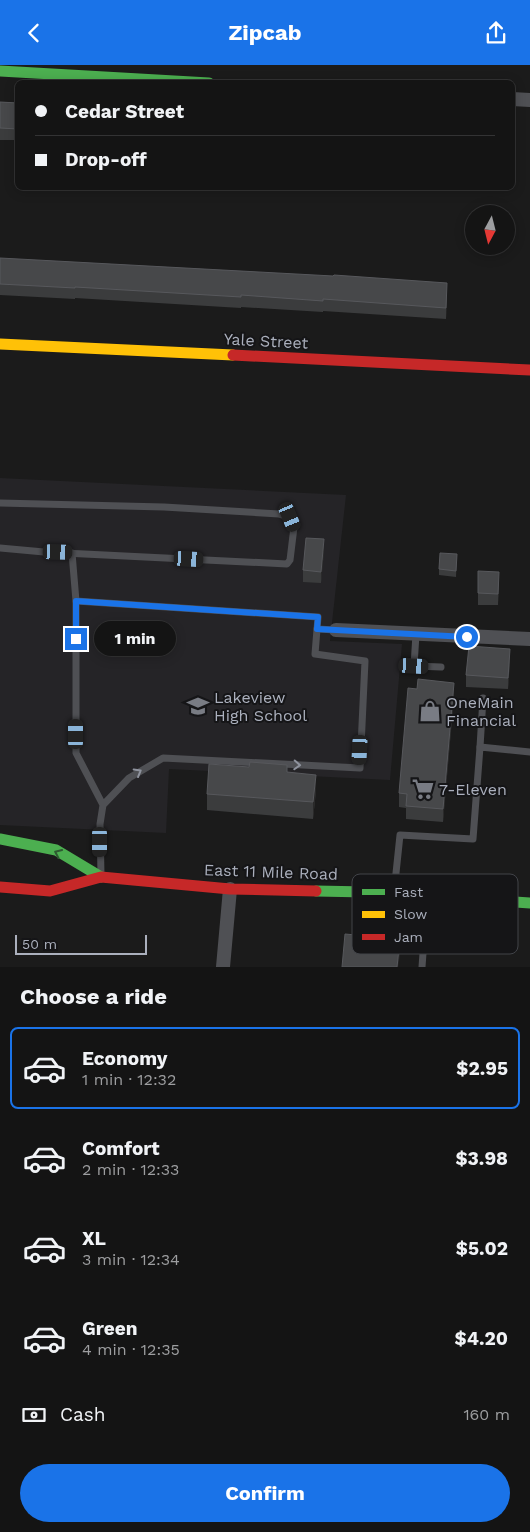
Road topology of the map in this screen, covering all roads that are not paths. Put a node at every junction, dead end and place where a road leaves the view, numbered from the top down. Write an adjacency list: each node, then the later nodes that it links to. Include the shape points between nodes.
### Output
1 (0, 71): 2 (street)
2 (157, 80)
3 (515, 99): 4 (street)
4 (530, 101)
5 (0, 344): 6 (street, Yale Street)
6 (530, 370)
7 (0, 503): 9 (lane, via 279,514 290,517 294,527 287,563)
8 (0, 548): 9 (lane)
9 (72, 553): 10 (lane)
10 (76, 601): 11 (lane, via 318,617); 19 (lane, via 76,753)
11 (317, 629): 12 (lane); 19 (lane, one-way to 11, via 129,777 163,758 360,768 365,661 315,654)
12 (336, 630): 13 (street)
13 (416, 634): 14 (street); 15 (lane, via 414,666)
14 (530, 639)
15 (441, 667)
16 (483, 698): 17 (lane)
17 (480, 747): 18 (lane); 21 (lane, via 473,839 400,835)
18 (530, 752)
19 (104, 805): 22 (lane, via 100,824)
20 (0, 839): 22 (street, East 11 Mile Road, one-way to 20, via 56,851)
21 (396, 874)
22 (100, 877): 23 (street, East 11 Mile Road, via 50,891); 24 (street, East 11 Mile Road)
23 (0, 887)
24 (230, 889): 25 (street, East 11 Mile Road); 27 (street)
25 (352, 893)
26 (423, 954): 28 (lane)
27 (223, 967)
28 (422, 967)

